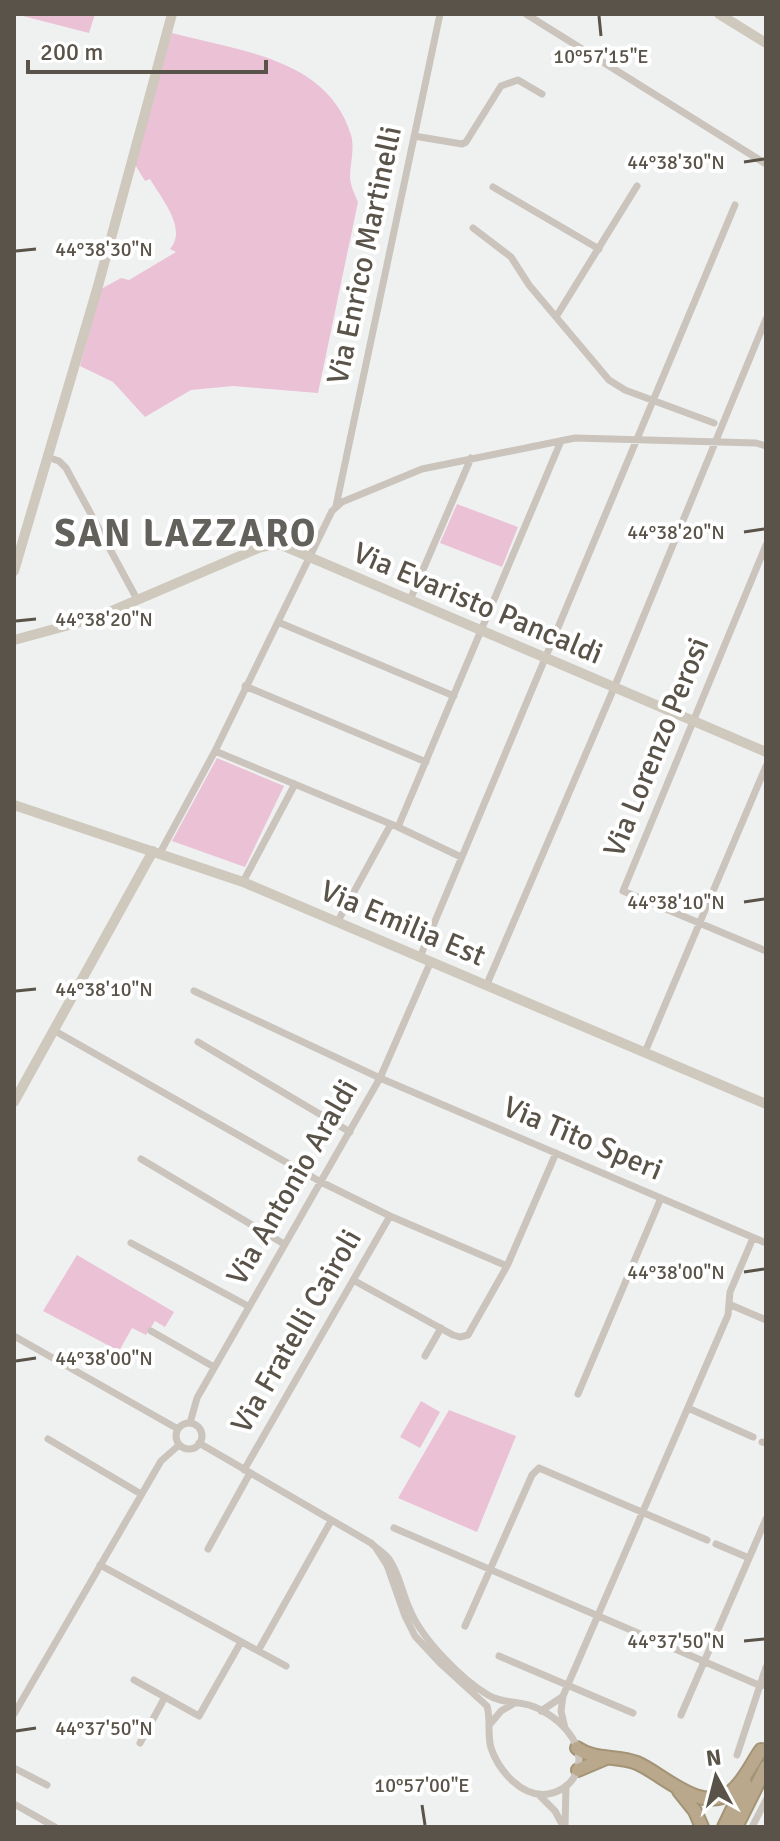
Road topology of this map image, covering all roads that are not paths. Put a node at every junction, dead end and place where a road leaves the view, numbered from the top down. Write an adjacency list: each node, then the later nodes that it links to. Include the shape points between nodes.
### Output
1 (172, 14): 22 (main road)
2 (440, 14): 7 (street, Via Enrico Martinelli)
3 (526, 14): 8 (street)
4 (719, 14): 5 (main road)
5 (766, 43)
6 (542, 94): 7 (street, via 518,80 501,86 462,144)
7 (414, 136): 24 (street, Via Enrico Martinelli)
8 (766, 164)
9 (637, 186): 13 (street)
10 (493, 187): 13 (street)
11 (735, 205): 16 (street, Via Antonio Araldi)
12 (473, 228): 14 (street, via 511,257)
13 (599, 249): 14 (street)
14 (556, 317): 16 (street, via 609,380)
15 (766, 319): 20 (street)
16 (655, 401): 17 (street); 18 (street, Via Antonio Araldi)
17 (714, 423)
18 (639, 439): 19 (street); 20 (street); 33 (street, Via Antonio Araldi)
19 (561, 441): 23 (street); 31 (street)
20 (717, 443): 21 (street); 35 (street)
21 (766, 446)
22 (47, 457): 27 (main road); 29 (street, via 66,468)
23 (471, 458): 24 (street, via 422,469); 28 (street)
24 (336, 506): 26 (street, Via Enrico Martinelli)
25 (766, 545): 37 (street, Via Lorenzo Perosi)
26 (310, 557): 28 (main road, Via Evaristo Pancaldi); 29 (main road, Via Evaristo Pancaldi, via 279,544 261,547); 30 (street, Via Enrico Martinelli)
27 (14, 571)
28 (410, 600): 31 (main road, Via Evaristo Pancaldi)
29 (138, 601): 32 (main road)
30 (278, 622): 34 (street, Via Enrico Martinelli); 36 (street)
31 (482, 631): 33 (main road, Via Evaristo Pancaldi); 36 (street)
32 (14, 640)
33 (546, 658): 35 (main road, Via Evaristo Pancaldi); 46 (street, Via Antonio Araldi)
34 (245, 686): 38 (street, Via Enrico Martinelli); 40 (street)
35 (614, 688): 37 (main road, Via Evaristo Pancaldi); 52 (street)
36 (454, 696): 40 (street)
37 (692, 720): 39 (main road, Via Evaristo Pancaldi); 49 (street, Via Lorenzo Perosi, via 623,891)
38 (215, 751): 42 (street); 45 (street, Via Enrico Martinelli)
39 (766, 752)
40 (426, 762): 44 (street)
41 (766, 766): 49 (street)
42 (295, 784): 44 (street); 47 (street)
43 (14, 805): 45 (main road, Via Emilia Est)
44 (394, 826): 46 (street); 48 (street)
45 (157, 852): 47 (main road, Via Emilia Est); 54 (main road)
46 (461, 857): 51 (street, Via Antonio Araldi)
47 (243, 882): 48 (main road, Via Emilia Est)
48 (338, 921): 51 (main road, Via Emilia Est)
49 (700, 921): 50 (street); 56 (street)
50 (766, 951)
51 (426, 959): 52 (main road, Via Emilia Est); 57 (street, Via Antonio Araldi)
52 (487, 984): 56 (main road, Via Emilia Est)
53 (194, 991): 57 (street, Via Tito Speri)
54 (55, 1031): 58 (main road); 63 (street)
55 (198, 1042): 60 (street)
56 (645, 1052): 59 (main road, Via Emilia Est)
57 (380, 1078): 60 (street, Via Antonio Araldi); 61 (street, Via Tito Speri)
58 (14, 1102)
59 (766, 1104)
60 (350, 1132): 63 (street, Via Antonio Araldi)
61 (556, 1153): 64 (street, Via Tito Speri); 70 (street)
62 (141, 1159): 69 (street)
63 (321, 1182): 65 (street); 69 (street, Via Antonio Araldi)
64 (661, 1198): 66 (street, Via Tito Speri); 80 (street)
65 (390, 1216): 70 (street); 71 (street, Via Fratelli Cairoli)
66 (753, 1238): 68 (street, Via Tito Speri); 72 (street, via 730,1292)
67 (131, 1243): 73 (street)
68 (766, 1243)
69 (284, 1244): 73 (street, Via Antonio Araldi)
70 (507, 1266): 75 (street, via 468,1335)
71 (353, 1280): 75 (street); 88 (street, Via Fratelli Cairoli)
72 (731, 1305): 74 (street); 81 (street)
73 (248, 1306): 79 (street, Via Antonio Araldi)
74 (766, 1320)
75 (441, 1328): 78 (street)
76 (151, 1331): 79 (street)
77 (14, 1336): 83 (street)
78 (425, 1356)
79 (214, 1367): 82 (street, Via Antonio Araldi, via 195,1400)
80 (578, 1394)
81 (688, 1408): 84 (street); 90 (street)
82 (190, 1423): 83 (street); 86 (street, via 201,1432)
83 (178, 1429): 87 (street)
84 (753, 1437)
85 (48, 1439): 89 (street)
86 (199, 1443): 87 (street, via 189,1449); 88 (street)
87 (179, 1445): 89 (street, via 161,1461)
88 (247, 1472): 92 (street); 97 (street, Via Fratelli Cairoli)
89 (141, 1494): 99 (street)
90 (643, 1511): 94 (street); 100 (street, via 539,1468); 101 (street)
91 (766, 1519): 98 (street)
92 (331, 1521): 96 (street); 104 (street)
93 (394, 1528): 100 (street)
94 (707, 1540)
95 (716, 1544): 98 (street)
96 (376, 1548): 114 (street, via 391,1562 410,1611 435,1648 487,1694); 119 (street, via 415,1636 483,1700)
97 (208, 1549)
98 (749, 1558): 106 (street)
99 (100, 1565): 103 (street); 117 (street)
100 (491, 1569): 101 (street); 102 (street)
101 (598, 1615): 106 (street); 110 (street)
102 (465, 1626)
103 (241, 1642): 104 (street); 113 (street, via 199,1716)
104 (258, 1651): 107 (street)
105 (499, 1656): 110 (street)
106 (704, 1662): 111 (street); 118 (street)
107 (286, 1666)
108 (766, 1667): 111 (street)
109 (134, 1680): 113 (street)
110 (568, 1685): 112 (street); 116 (street)
111 (761, 1686): 124 (street)
112 (563, 1696): 115 (street); 120 (street)
113 (165, 1697): 121 (street)
114 (513, 1704): 115 (street); 119 (street)
115 (541, 1711): 120 (street)
116 (633, 1713)
117 (14, 1714)
118 (681, 1715)
119 (490, 1727): 132 (street, via 491,1748 501,1767 522,1789)
120 (565, 1728): 123 (street)
121 (140, 1743)
122 (763, 1745): 131 (highway, via 736,1787 724,1795 713,1798); 138 (highway)
123 (577, 1748): 125 (highway); 128 (street)
124 (737, 1755)
125 (608, 1758): 128 (highway); 131 (highway, via 641,1765)
126 (766, 1767): 139 (highway)
127 (14, 1768): 129 (street)
128 (578, 1770): 130 (street)
129 (47, 1785)
130 (566, 1786): 132 (street); 136 (street)
131 (677, 1788): 137 (highway)
132 (539, 1795): 136 (street)
133 (766, 1800): 140 (street)
134 (14, 1804): 135 (street)
135 (55, 1827)
136 (564, 1827)
137 (702, 1827)
138 (724, 1827)
139 (736, 1827)
140 (752, 1827)

